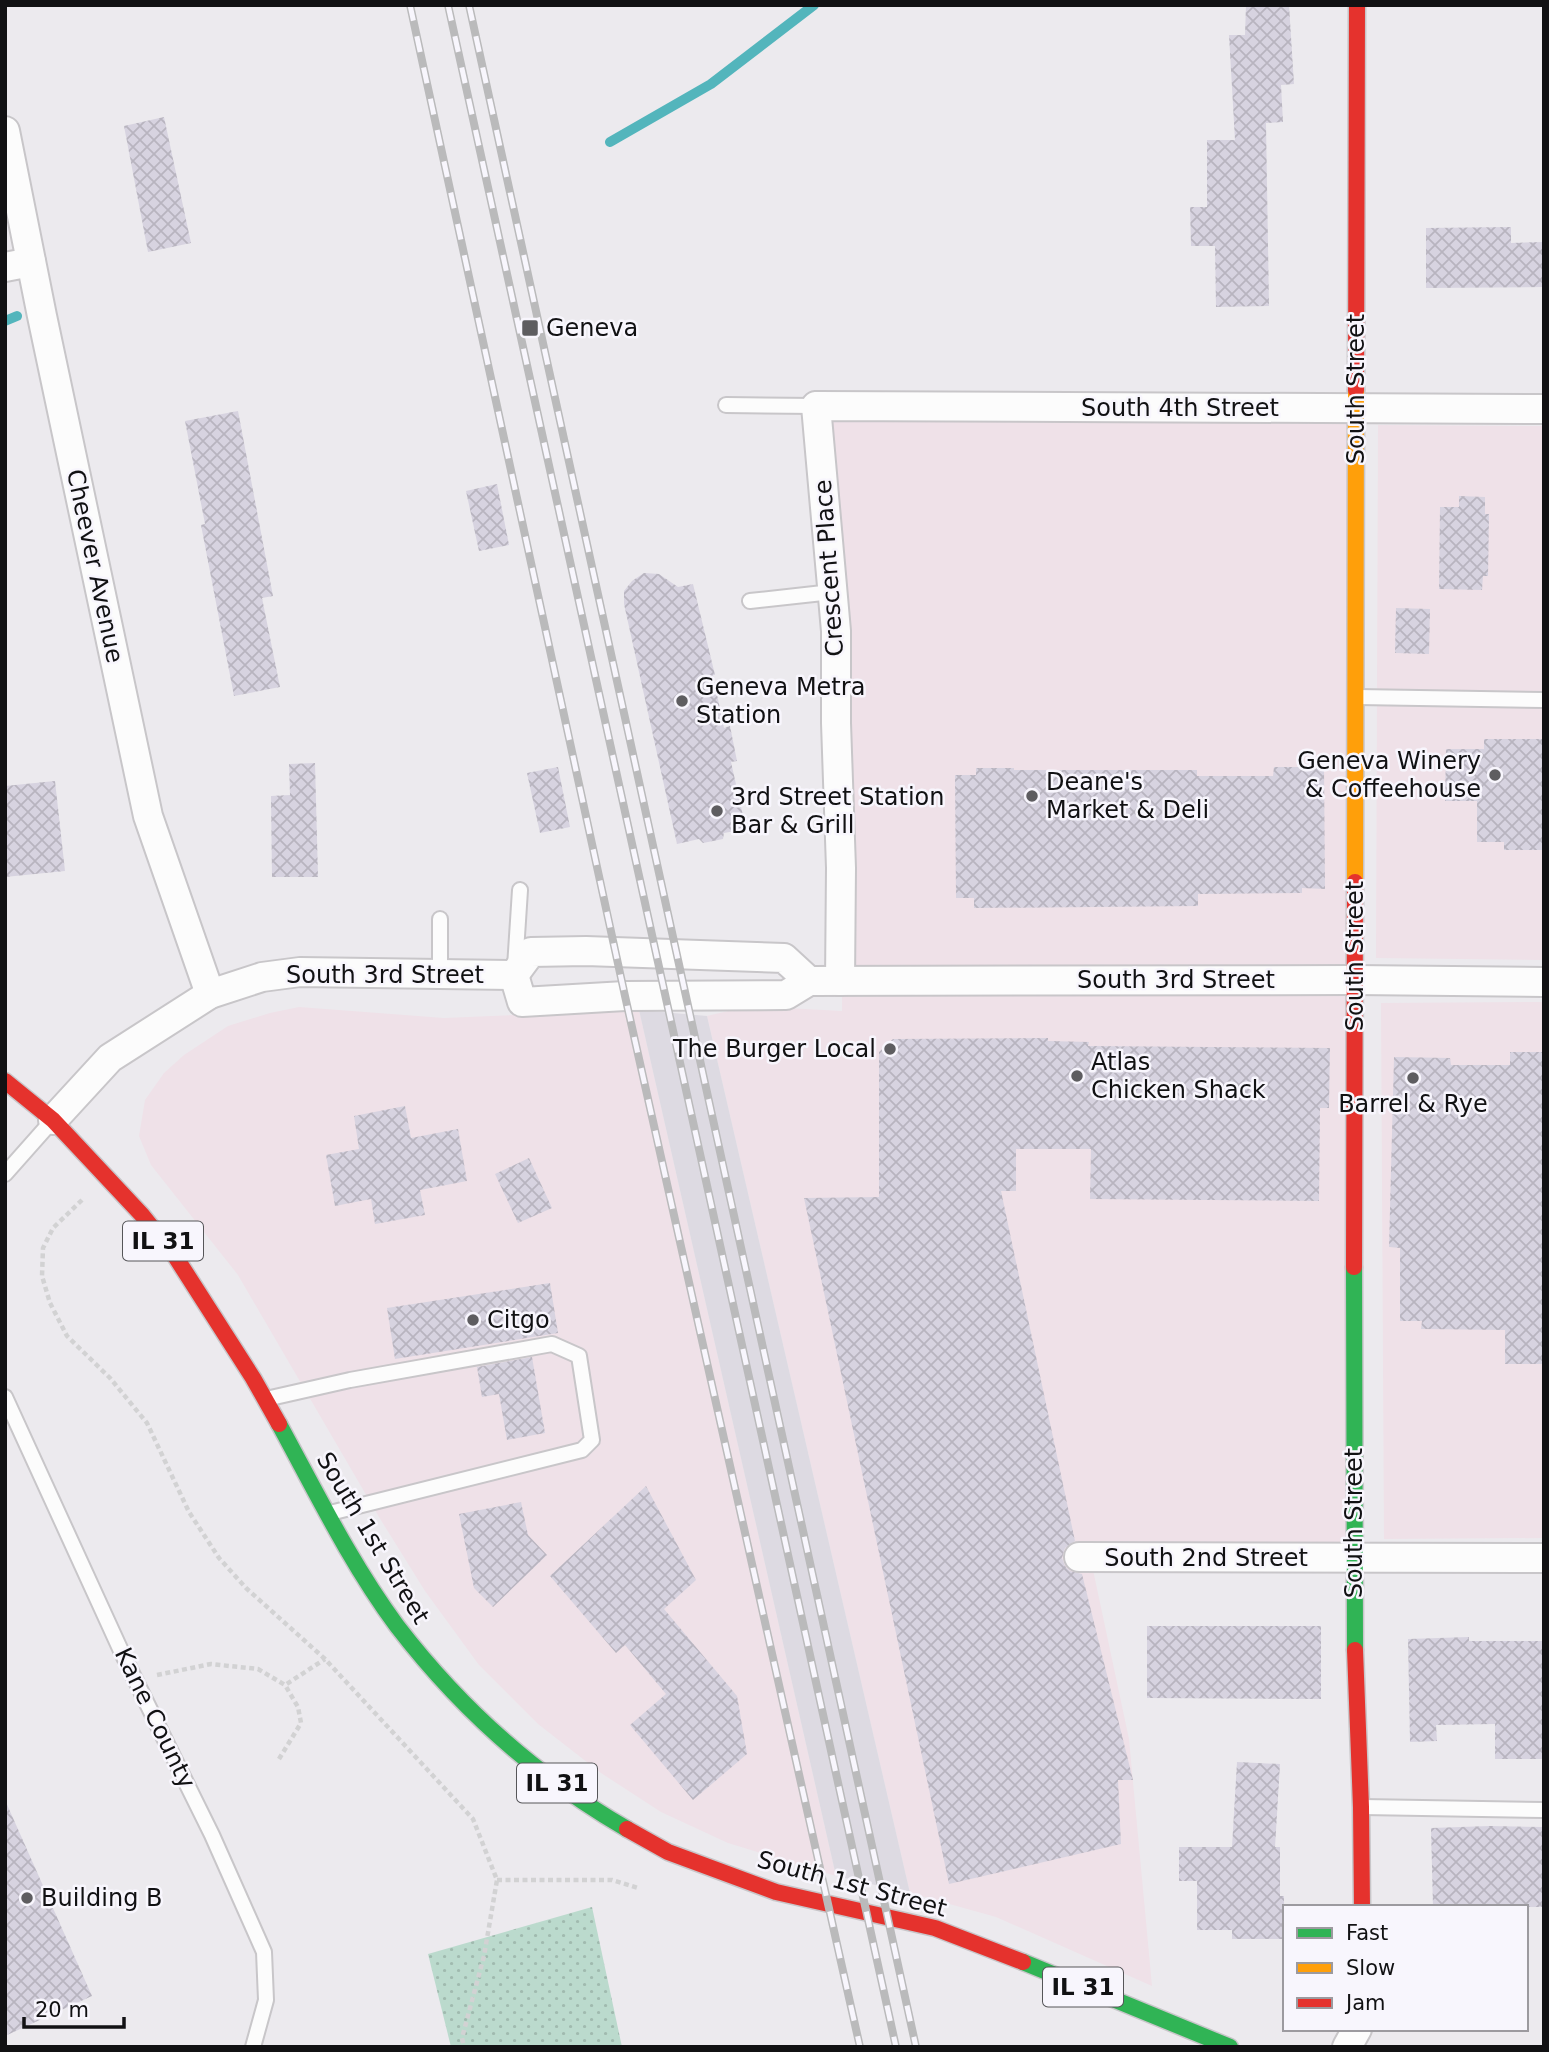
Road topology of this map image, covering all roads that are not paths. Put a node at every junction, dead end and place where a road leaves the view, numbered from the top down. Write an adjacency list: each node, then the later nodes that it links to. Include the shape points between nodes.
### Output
1 (1357, 5): 6 (street, South Street)
2 (5, 131): 3 (street, Cheever Avenue)
3 (18, 264): 20 (street, Cheever Avenue, via 148,816)
4 (726, 405): 5 (lane)
5 (816, 406): 6 (street, South 4th Street); 8 (street, Crescent Place)
6 (1356, 409): 7 (street, South 4th Street); 10 (street, South Street)
7 (1544, 409)
8 (832, 592): 9 (lane); 18 (street, Crescent Place)
9 (750, 601)
10 (1357, 697): 11 (lane); 16 (street, South Street)
11 (1544, 700)
12 (520, 890): 15 (lane)
13 (440, 919): 14 (lane)
14 (440, 974): 15 (street, South 3rd Street); 20 (street, South 3rd Street, via 300,972 262,977)
15 (514, 975): 17 (street, South 3rd Street, via 531,952 586,951 784,958); 17 (street, South 3rd Street, via 522,1002 786,995)
16 (1354, 980): 18 (street, South 3rd Street); 19 (street, South 3rd Street); 28 (street, South Street)
17 (809, 981): 18 (street, South 3rd Street)
18 (840, 981)
19 (1544, 982)
20 (210, 993): 22 (street, South 3rd Street, via 110,1058)
21 (5, 1081): 22 (street, IL 31)
22 (53, 1120): 23 (lane); 25 (street, South 1st Street / IL 31, via 175,1256)
23 (5, 1174)
24 (5, 1397): 34 (lane, Kane County, via 264,1952 266,2000)
25 (265, 1399): 26 (street, South 1st Street / IL 31); 26 (lane, via 552,1344 579,1356 592,1440 582,1450)
26 (328, 1513): 35 (street, South 1st Street / IL 31, via 396,1624 434,1672 514,1750 593,1809 668,1852 776,1892 935,1928)
27 (1079, 1557): 28 (street, South 2nd Street)
28 (1354, 1559): 29 (street, South 2nd Street); 30 (street, South Street)
29 (1544, 1559)
30 (1361, 1807): 31 (lane); 32 (street, South Street)
31 (1544, 1810)
32 (1362, 1905)
33 (1358, 2031): 36 (street)
34 (253, 2047)
35 (1230, 2047)
36 (1347, 2047)

